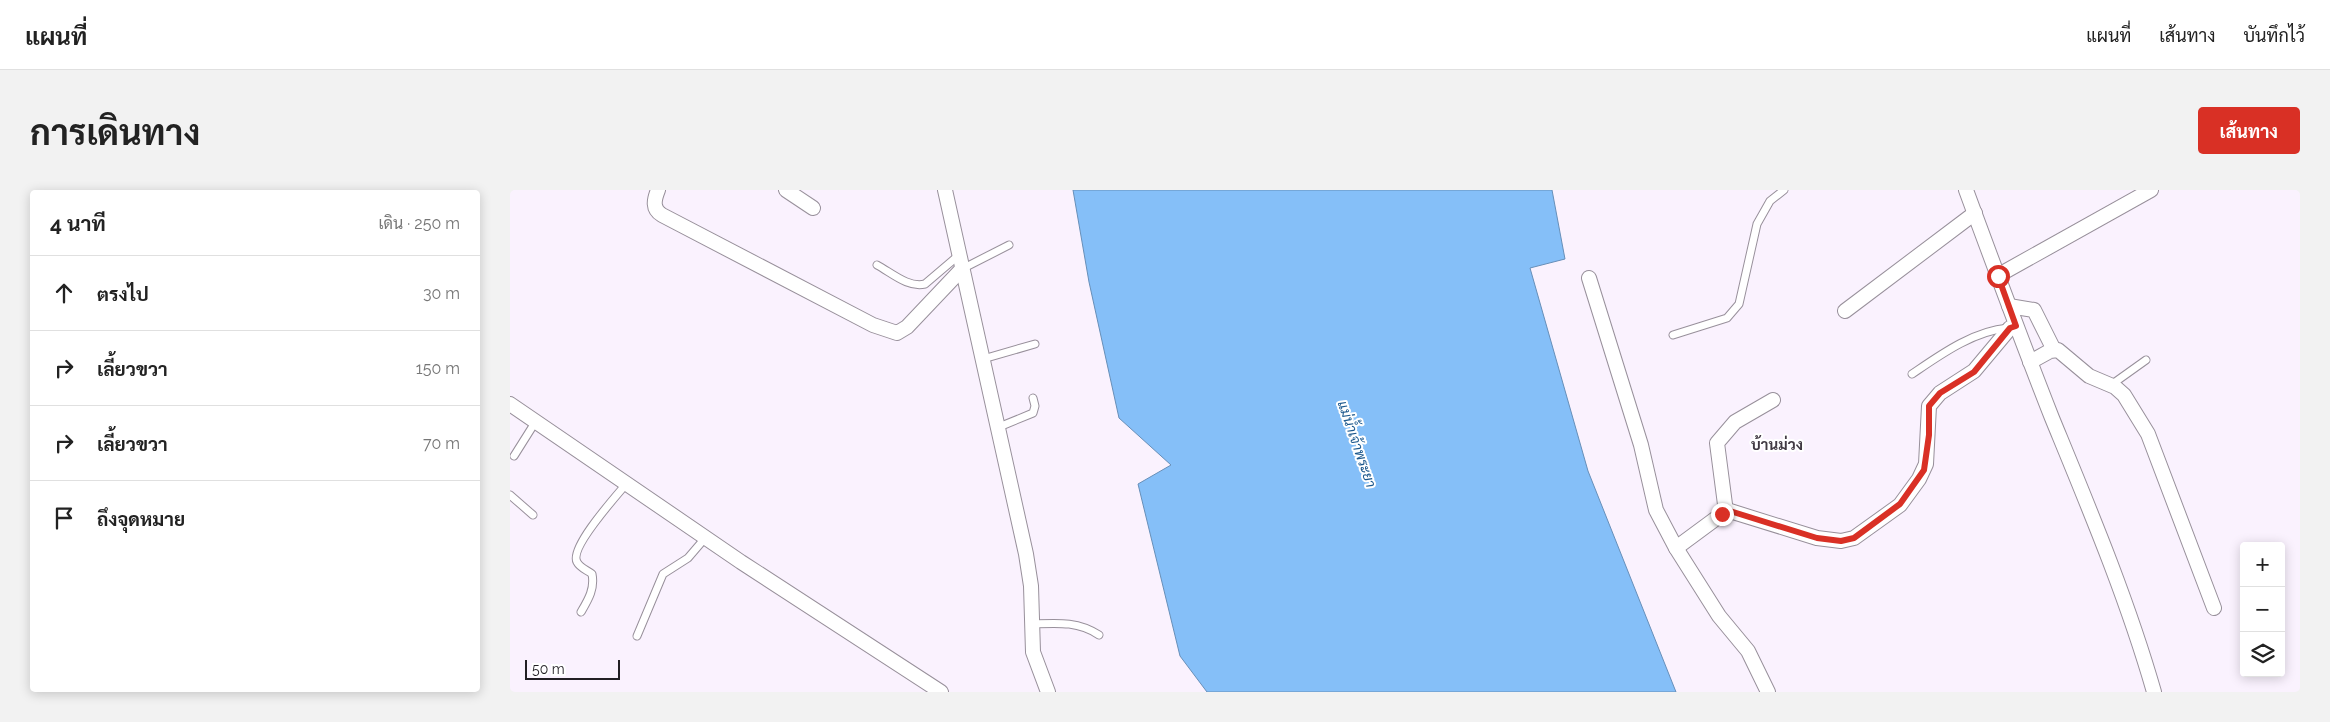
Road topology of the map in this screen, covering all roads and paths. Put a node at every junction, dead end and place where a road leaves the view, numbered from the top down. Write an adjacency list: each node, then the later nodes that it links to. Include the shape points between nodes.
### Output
1 (658, 190): 12 (street, via 654,205 657,212 776,276 893,332 907,327)
2 (786, 190): 7 (street)
3 (945, 190): 10 (street)
4 (1784, 190): 18 (lane, via 1770,201 1757,224 1739,304 1727,318)
5 (1966, 190): 8 (street)
6 (2151, 190): 13 (street)
7 (813, 208)
8 (1974, 213): 13 (street); 16 (street)
9 (1009, 244): 12 (lane)
10 (959, 255): 11 (lane, via 926,284 915,286); 12 (street)
11 (877, 265)
12 (962, 269): 21 (street)
13 (1998, 276): 15 (street)
14 (1589, 278): 37 (street, via 1641,445 1656,510)
15 (2008, 306): 17 (street); 20 (street, via 2034,310)
16 (1845, 311)
17 (2013, 327): 23 (street); 24 (lane, via 1955,346); 34 (street, via 1974,372 1940,393 1929,406 1924,470 1900,504 1862,533 1847,541 1826,539 1737,512)
18 (1674, 335)
19 (1035, 344): 21 (lane)
20 (2053, 346): 23 (street); 25 (street, via 2089,376)
21 (983, 359): 30 (street)
22 (2146, 360): 25 (lane)
23 (2030, 362): 46 (street, via 2109,560)
24 (1912, 374)
25 (2111, 385): 38 (street, via 2124,395 2148,434)
26 (1033, 398): 30 (lane, via 1033,413)
27 (1773, 400): 34 (street, via 1735,422 1716,443)
28 (510, 404): 29 (street)
29 (536, 421): 31 (lane); 32 (street)
30 (1000, 427): 40 (street, via 1026,554)
31 (514, 456)
32 (627, 483): 36 (street); 39 (lane, via 585,537 576,556 578,563 592,574 593,580)
33 (510, 495): 35 (lane)
34 (1726, 512): 37 (street)
35 (533, 515)
36 (706, 537): 42 (lane, via 688,558 662,574); 43 (street)
37 (1676, 548): 45 (street, via 1719,616 1748,652)
38 (2214, 608)
39 (581, 612)
40 (1033, 624): 41 (lane, via 1066,623); 44 (street, via 1035,659)
41 (1099, 635)
42 (637, 636)
43 (941, 692)
44 (1048, 692)
45 (1768, 692)
46 (2154, 692)

